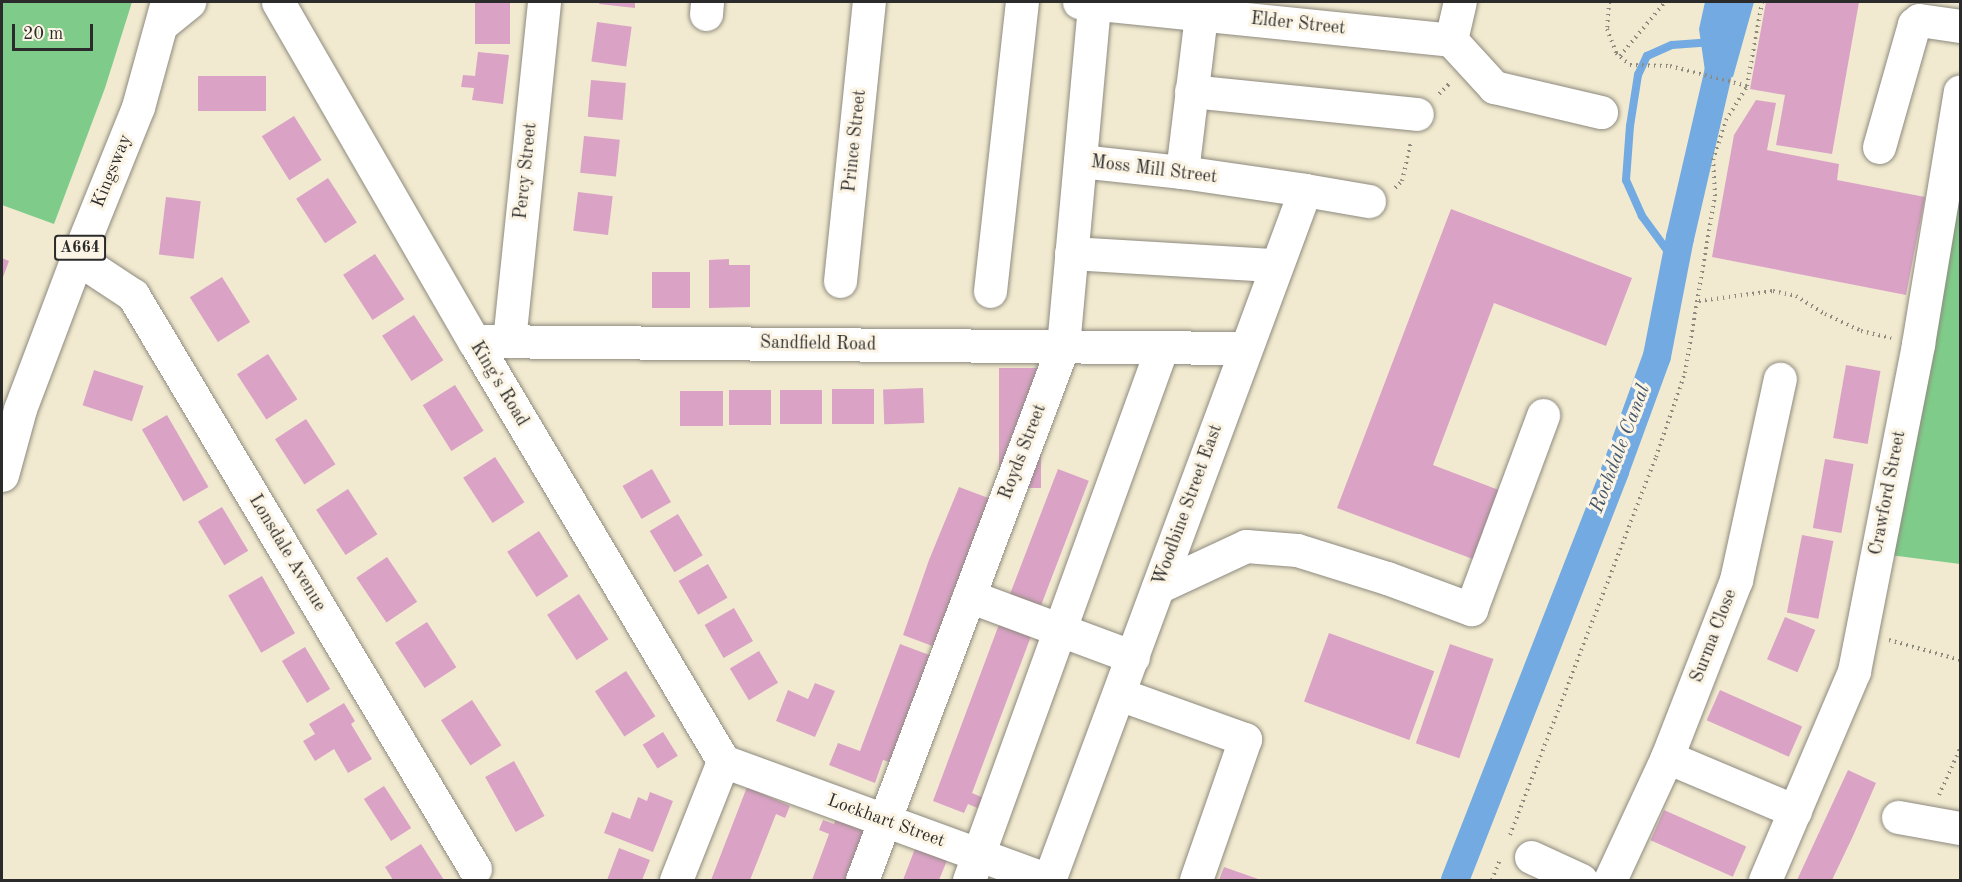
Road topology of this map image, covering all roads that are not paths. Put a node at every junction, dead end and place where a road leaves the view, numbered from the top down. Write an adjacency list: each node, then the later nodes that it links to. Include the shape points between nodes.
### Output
1 (189, 2): 8 (main road)
2 (544, 2): 28 (main road, Percy Street)
3 (869, 2): 25 (main road, Prince Street)
4 (1022, 2): 26 (main road)
5 (1086, 2): 9 (main road, Elder Street); 18 (main road, Royds Street)
6 (1460, 2): 11 (main road)
7 (275, 3): 27 (main road, King's Road)
8 (165, 13): 23 (main road, Kingsway / A664, via 138,107)
9 (1201, 14): 11 (main road, Elder Street); 13 (main road)
10 (1960, 26): 17 (main road, via 1920,20 1914,24)
11 (1461, 52): 14 (main road, via 1494,87)
12 (1960, 91): 16 (main road, Crawford Street)
13 (1191, 92): 15 (main road); 19 (main road)
14 (1601, 112)
15 (1417, 114)
16 (1957, 142): 42 (main road, Crawford Street, via 1854,671)
17 (1879, 147)
18 (1080, 161): 19 (main road, Moss Mill Street); 22 (main road, Royds Street)
19 (1182, 172): 20 (main road, Moss Mill Street)
20 (1305, 190): 21 (main road); 24 (main road, Woodbine Street East)
21 (1369, 201)
22 (1071, 253): 24 (main road); 29 (main road, Royds Street)
23 (77, 258): 34 (main road, Kingsway / A664, via 20,409); 48 (main road, Lonsdale Avenue, via 133,296)
24 (1276, 265): 31 (main road, Woodbine Street East)
25 (840, 281)
26 (990, 291)
27 (474, 341): 28 (main road, Sandfield Road); 41 (main road, King's Road)
28 (509, 341): 29 (main road, Sandfield Road)
29 (1063, 346): 30 (main road, Sandfield Road); 36 (main road, Royds Street)
30 (1162, 347): 31 (main road, Sandfield Road); 37 (main road)
31 (1245, 348): 35 (main road, Woodbine Street East)
32 (1780, 379): 40 (main road, Surma Close, via 1736,580)
33 (1543, 415): 35 (main road, via 1471,609 1297,550 1246,546)
34 (2, 475)
35 (1158, 587): 38 (main road, Woodbine Street East)
36 (969, 596): 37 (main road); 44 (main road, Royds Street)
37 (1060, 628): 38 (main road); 47 (main road)
38 (1132, 657): 39 (main road, Woodbine Street East)
39 (1119, 694): 51 (main road, Woodbine Street East); 52 (main road, via 1245,739)
40 (1667, 757): 42 (main road); 54 (main road, Surma Close)
41 (723, 761): 44 (main road, Lockhart Street); 49 (main road)
42 (1795, 811): 55 (main road, Crawford Street)
43 (1912, 819): 45 (main road)
44 (884, 820): 47 (main road, Lockhart Street); 50 (main road, Royds Street)
45 (1960, 828)
46 (1515, 847): 53 (main road)
47 (974, 868): 51 (main road, Lockhart Street)
48 (475, 869)
49 (676, 880)
50 (862, 880)
51 (1049, 880)
52 (1196, 880)
53 (1581, 880)
54 (1610, 880)
55 (1765, 880)

